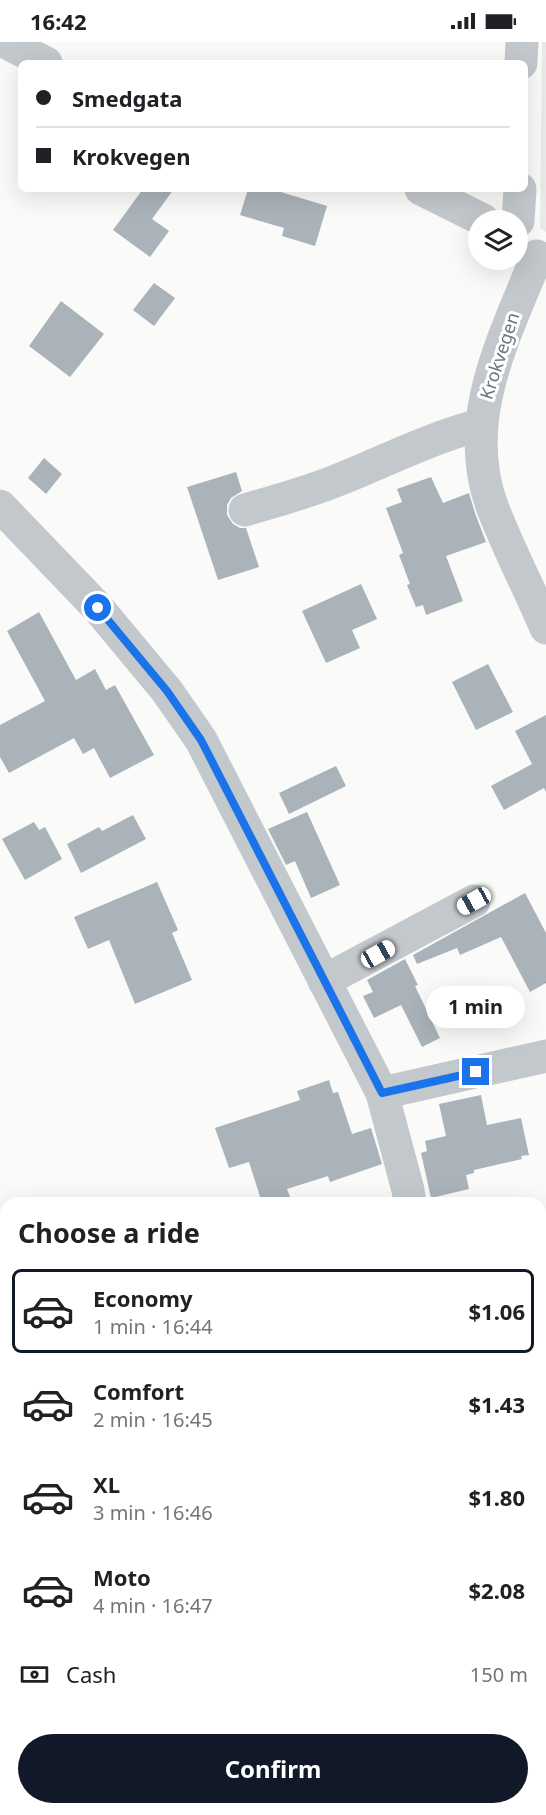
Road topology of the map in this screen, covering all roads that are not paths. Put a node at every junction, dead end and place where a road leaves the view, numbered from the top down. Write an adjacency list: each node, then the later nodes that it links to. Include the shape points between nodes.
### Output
1 (5, 42): 3 (street)
2 (522, 42): 4 (street)
3 (40, 60)
4 (521, 60)
5 (427, 192): 8 (street)
6 (520, 192): 7 (street)
7 (519, 210)
8 (468, 212)
9 (533, 253): 10 (street, Krokvegen, via 486,390)
10 (480, 425): 12 (street, via 333,482); 13 (street, Krokvegen, via 482,462 492,505)
11 (0, 507): 15 (street, via 98,608 167,691 201,740)
12 (245, 510)
13 (546, 628)
14 (474, 901): 15 (street)
15 (324, 981): 17 (street)
16 (546, 1056): 17 (street)
17 (382, 1093): 18 (street)
18 (409, 1197)

